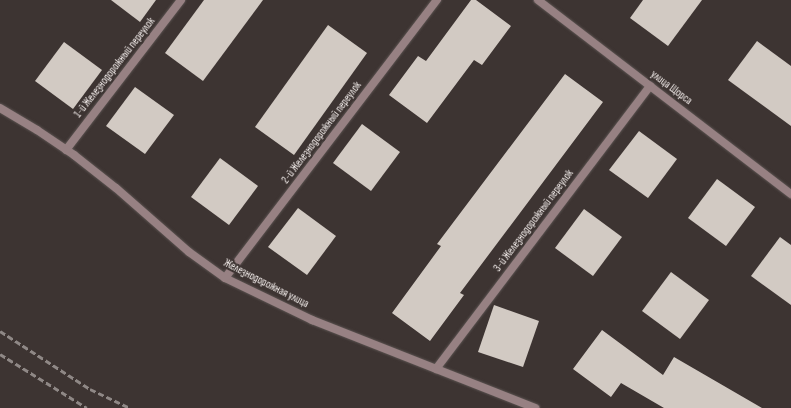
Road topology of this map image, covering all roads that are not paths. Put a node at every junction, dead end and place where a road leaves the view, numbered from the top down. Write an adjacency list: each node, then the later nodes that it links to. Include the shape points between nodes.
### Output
1 (181, 0): 6 (street, 1-й Железнодорожный переулок)
2 (437, 0): 8 (street, 2-й Железнодорожный переулок)
3 (538, 0): 4 (street, улица Щорса)
4 (650, 86): 7 (street, улица Щорса); 9 (street, 3-й Железнодорожный переулок)
5 (0, 108): 6 (street, Железнодорожная улица)
6 (66, 150): 8 (street, Железнодорожная улица, via 116,188 189,252)
7 (791, 194)
8 (225, 278): 9 (street, Железнодорожная улица, via 312,320)
9 (436, 368): 10 (street, Железнодорожная улица)
10 (535, 408)

